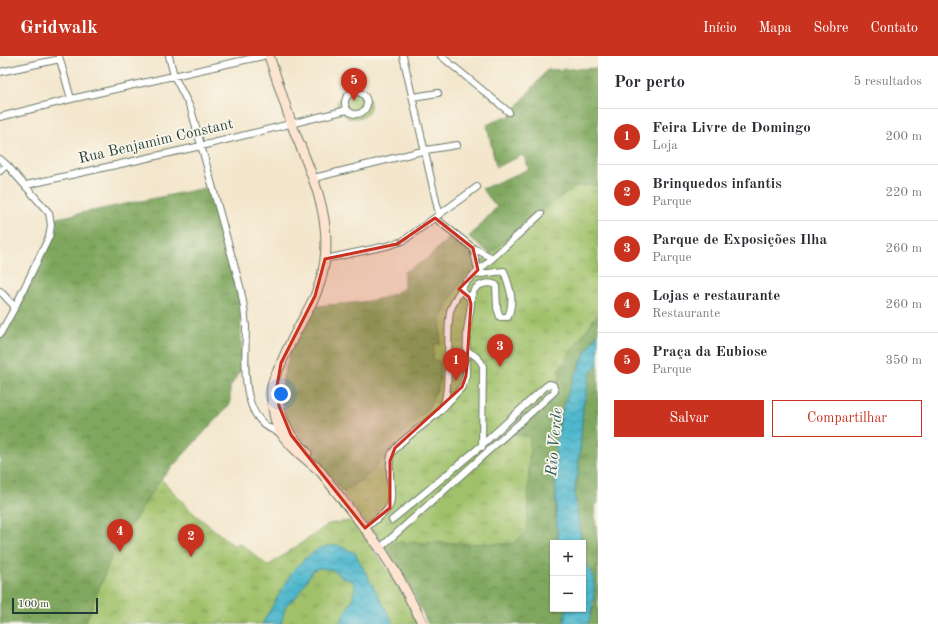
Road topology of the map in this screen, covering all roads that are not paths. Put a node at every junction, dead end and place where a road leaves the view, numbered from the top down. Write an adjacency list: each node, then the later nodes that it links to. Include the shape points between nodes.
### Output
1 (169, 56): 8 (street)
2 (263, 56): 8 (street)
3 (269, 56): 15 (main road)
4 (403, 56): 10 (street)
5 (440, 56): 13 (street)
6 (59, 57): 7 (street); 11 (street)
7 (0, 72)
8 (174, 76): 11 (street); 17 (street, via 191,109)
9 (438, 93): 10 (street)
10 (414, 97): 18 (street)
11 (71, 99): 14 (street)
12 (347, 110): 15 (street, Rua Benjamim Constant)
13 (509, 112)
14 (0, 117)
15 (292, 124): 17 (street, Rua Benjamim Constant); 22 (main road)
16 (458, 145): 18 (street)
17 (200, 146): 23 (street, Rua Benjamim Constant); 39 (street, via 216,194 243,299 246,325 245,371 249,398 262,424)
18 (426, 150): 22 (street); 26 (street)
19 (0, 160): 20 (street)
20 (7, 165): 21 (street); 23 (street)
21 (0, 171)
22 (314, 178): 29 (main road, via 324,219)
23 (26, 185): 34 (street, via 49,214 51,224 49,237)
24 (477, 187): 26 (street)
25 (541, 214): 28 (street)
26 (437, 216): 27 (street); 29 (street, one-way to 29, via 397,244)
27 (473, 248): 28 (street); 30 (street)
28 (492, 258): 30 (street)
29 (325, 259): 37 (main road, via 315,296 284,353)
30 (476, 272): 31 (street); 33 (street, via 504,271 511,293 512,308 508,317 500,317 496,285 489,283 482,284 474,291)
31 (460, 290): 33 (street, via 469,297); 38 (street, via 450,312 447,382)
32 (0, 291): 34 (street)
33 (471, 304): 36 (street)
34 (15, 307): 35 (street)
35 (0, 334)
36 (467, 351): 38 (street, via 466,376 462,387); 41 (street, via 476,356 483,366)
37 (281, 364): 39 (main road, via 274,380 272,396); 40 (main road, via 277,386 279,406)
38 (442, 409): 45 (street, via 395,448 390,461 390,508)
39 (280, 433): 40 (street); 43 (main road)
40 (291, 435): 43 (main road)
41 (482, 445): 42 (street); 42 (street, via 549,384 553,384 553,393); 44 (street)
42 (483, 454): 46 (street)
43 (320, 471): 45 (main road)
44 (392, 520)
45 (365, 528): 46 (main road)
46 (380, 548): 47 (main road, via 399,578)
47 (422, 624)

